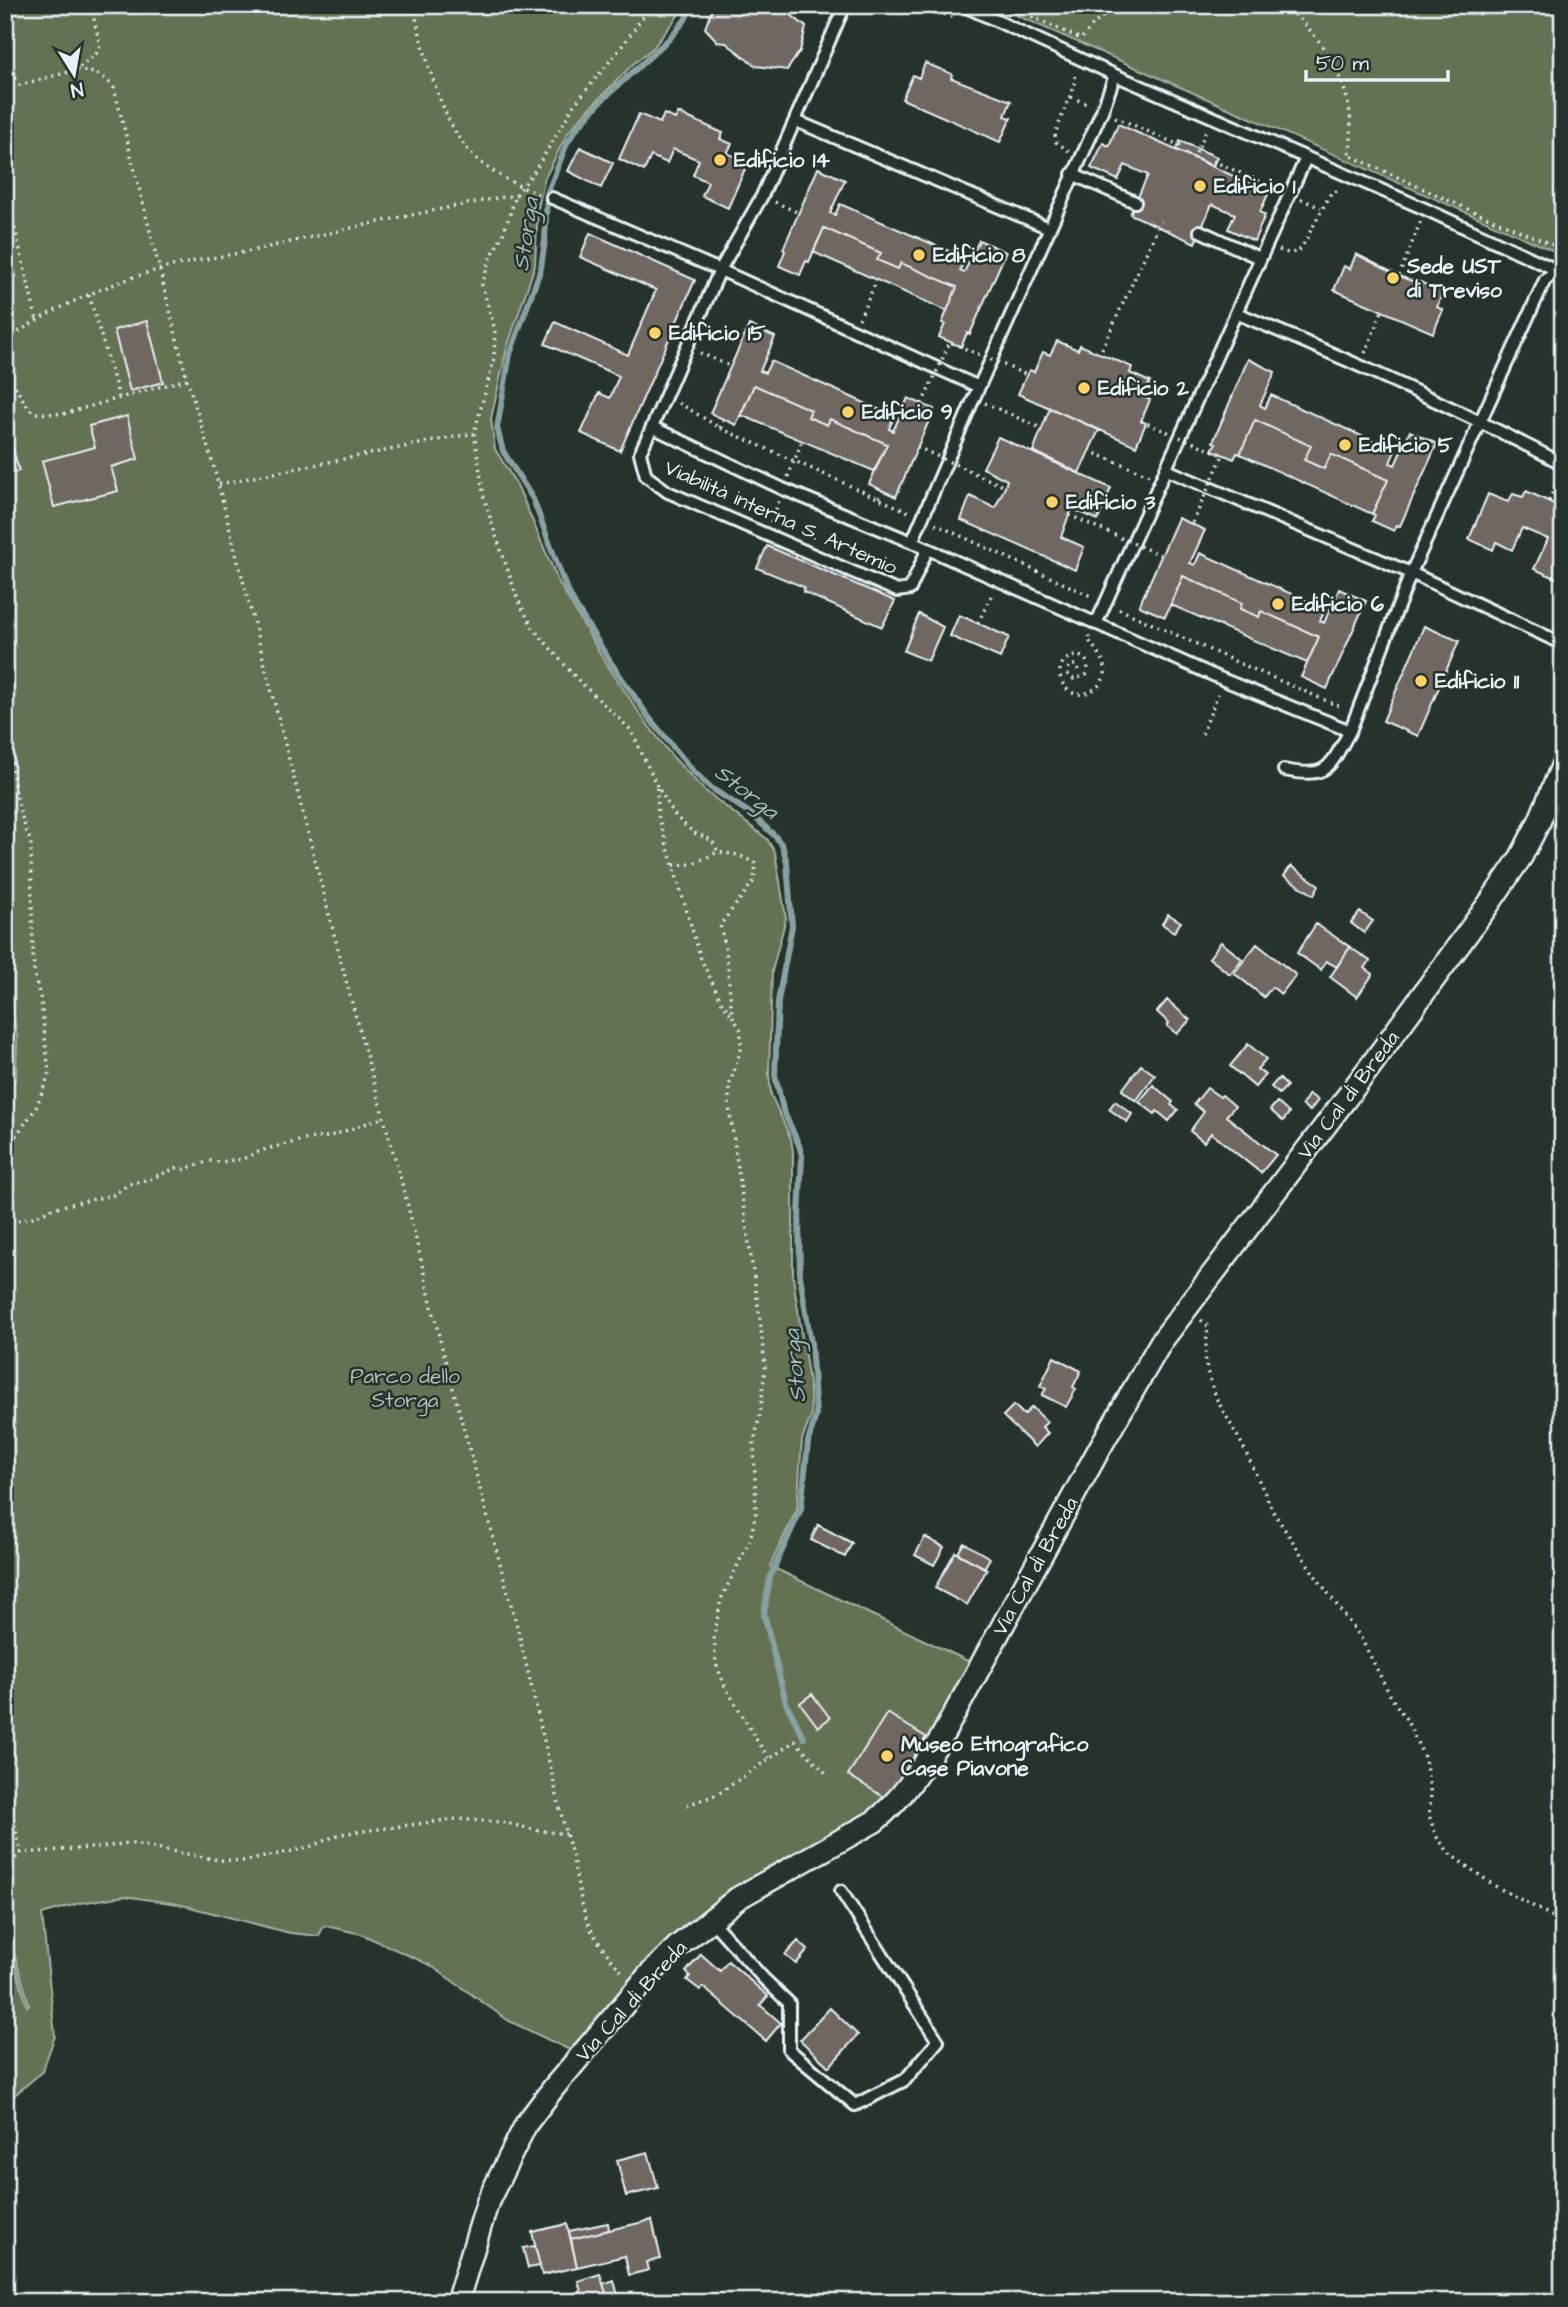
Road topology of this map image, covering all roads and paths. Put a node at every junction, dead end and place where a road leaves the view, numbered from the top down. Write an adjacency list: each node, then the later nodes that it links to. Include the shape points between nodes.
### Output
1 (91, 5): 11 (path, via 100,46)
2 (413, 5): 26 (path, via 446,114 469,151)
3 (651, 5): 26 (path, via 573,105)
4 (845, 5): 18 (lane, Viabilità interna S. Artemio)
5 (925, 5): 10 (path)
6 (962, 5): 13 (lane)
7 (1006, 5): 8 (path, via 1081,39)
8 (1116, 5)
9 (1284, 5): 40 (path, via 1312,33 1338,70 1349,112 1349,155)
10 (962, 22)
11 (76, 70): 14 (path); 42 (path, via 105,77 114,88)
12 (1074, 72): 15 (path)
13 (1115, 75): 16 (lane, Viabilità interna S. Artemio); 17 (lane)
14 (5, 89)
15 (1070, 97): 16 (path); 20 (path, via 1055,134 1056,142)
16 (1102, 111): 19 (path); 24 (lane, Viabilità interna S. Artemio)
17 (1213, 118): 21 (path); 22 (lane)
18 (796, 121): 31 (lane, Viabilità interna S. Artemio); 38 (lane)
19 (1181, 146)
20 (1071, 152)
21 (1196, 153)
22 (1306, 158): 28 (lane); 44 (lane)
23 (1213, 161): 28 (path)
24 (1072, 174): 32 (lane); 38 (lane, Viabilità interna S. Artemio)
25 (5, 187): 50 (path)
26 (522, 187): 29 (path); 30 (path)
27 (1348, 190): 33 (path, via 1337,189)
28 (1289, 194): 33 (path); 41 (lane)
29 (516, 195): 42 (path); 68 (path, via 482,285 495,330 494,359)
30 (546, 196): 43 (lane)
31 (762, 196): 34 (path); 43 (lane, Viabilità interna S. Artemio)
32 (1135, 202)
33 (1321, 208): 41 (path, via 1301,249 1287,254 1270,246 1262,262)
34 (799, 213)
35 (1161, 221): 37 (path, via 1102,352)
36 (1420, 222): 45 (path)
37 (1159, 227)
38 (1049, 228): 57 (lane, Viabilità interna S. Artemio)
39 (1200, 231): 41 (lane)
40 (1563, 248)
41 (1258, 261): 49 (lane)
42 (161, 268): 47 (path); 56 (path)
43 (720, 270): 51 (lane); 52 (lane, Viabilità interna S. Artemio)
44 (1560, 272): 63 (lane, via 1545,280)
45 (1399, 276)
46 (877, 281): 51 (path)
47 (89, 295): 50 (path); 59 (path)
48 (1382, 311): 53 (path)
49 (1236, 313): 53 (lane); 72 (lane)
50 (37, 321): 59 (path, via 7,341 7,366 18,394 33,413 63,414)
51 (854, 331): 57 (lane)
52 (687, 347): 54 (path); 58 (lane, Viabilità interna S. Artemio)
53 (1360, 364): 63 (lane)
54 (730, 366)
55 (1027, 375): 61 (path, bridge, via 950,342)
56 (187, 379): 59 (path); 73 (path)
57 (979, 387): 60 (lane, Viabilità interna S. Artemio)
58 (667, 396): 65 (lane, Viabilità interna S. Artemio); 66 (path)
59 (119, 397)
60 (974, 398): 67 (path); 78 (lane, Viabilità interna S. Artemio)
61 (922, 404)
62 (724, 419): 66 (path)
63 (1480, 420): 71 (lane); 83 (lane)
64 (1141, 421): 79 (path, bridge, via 1223,455)
65 (652, 427): 80 (lane, Viabilità interna S. Artemio, via 783,489); 81 (lane, Viabilità interna S. Artemio, via 640,453 646,476 668,492 897,591 910,589)
66 (720, 428): 76 (path)
67 (1043, 429)
68 (474, 433): 73 (path); 98 (path, via 484,497 518,600 533,628 576,678 631,730)
69 (917, 447): 74 (path, bridge)
70 (1089, 451): 72 (path)
71 (1563, 464)
72 (1165, 475): 83 (lane); 85 (lane)
73 (219, 484): 102 (path)
74 (1005, 487)
75 (883, 491): 76 (path)
76 (879, 498): 78 (path)
77 (1069, 515): 82 (path, bridge)
78 (924, 519): 80 (lane, Viabilità interna S. Artemio); 85 (path)
79 (1192, 524)
80 (912, 542): 81 (lane, Viabilità interna S. Artemio)
81 (927, 550): 84 (lane, Viabilità interna S. Artemio)
82 (1160, 555)
83 (1411, 573): 88 (lane); 92 (lane)
84 (998, 582): 86 (path); 87 (lane, Viabilità interna S. Artemio)
85 (1106, 602): 87 (lane); 89 (path)
86 (978, 624)
87 (1096, 624): 90 (path, via 1088,639 1105,666 1102,682 1093,690 1069,691 1059,671 1062,663 1083,657 1088,661 1086,675 1068,676 1071,664); 91 (lane, Viabilità interna S. Artemio)
88 (1563, 644)
89 (1232, 660): 91 (path); 92 (path)
90 (1078, 670)
91 (1224, 680): 93 (lane, Viabilità interna S. Artemio); 94 (path)
92 (1357, 714): 93 (lane)
93 (1350, 731): 97 (lane, via 1328,769 1310,773)
94 (1202, 734)
95 (5, 751): 103 (path, via 11,756 13,782 31,842 34,972 49,1074 36,1108)
96 (1563, 765): 105 (street, Via Cal di Breda, via 1521,857 1489,905)
97 (1284, 770)
98 (657, 786): 99 (path, via 676,817 694,833 712,840); 100 (path, via 658,815)
99 (718, 852): 100 (path, via 692,864); 101 (path, via 756,863 754,881 720,925)
100 (674, 865): 101 (path, via 701,959)
101 (732, 1015): 106 (path, via 741,1030 741,1049 729,1087 729,1107 765,1367 754,1442 757,1512 750,1540 721,1598 714,1636 716,1664 724,1686)
102 (384, 1117): 104 (path, via 328,1137 176,1168 129,1184 113,1195 53,1208); 110 (path, via 519,1634)
103 (5, 1151)
104 (5, 1226)
105 (1186, 1309): 114 (street, Via Cal di Breda, via 1137,1382 912,1783 875,1821 738,1898); 115 (path, via 1208,1326 1205,1355 1209,1383 1274,1513 1361,1638 1425,1759 1429,1815 1436,1836 1451,1855 1495,1886)
106 (769, 1758): 107 (path, via 795,1741); 109 (path, via 718,1794)
107 (826, 1773)
108 (5, 1784): 111 (path)
109 (687, 1805)
110 (566, 1834): 111 (path, via 456,1819 340,1835 246,1861 128,1843); 116 (path, via 585,1916)
111 (21, 1853): 112 (path)
112 (5, 1868)
113 (841, 1891): 114 (lane, via 938,2041 905,2080 855,2105 789,2050 789,2003)
114 (710, 1919): 116 (street, Via Cal di Breda)
115 (1563, 1922)
116 (636, 1990): 117 (street, Via Cal di Breda, via 526,2124 488,2201)
117 (457, 2302)

